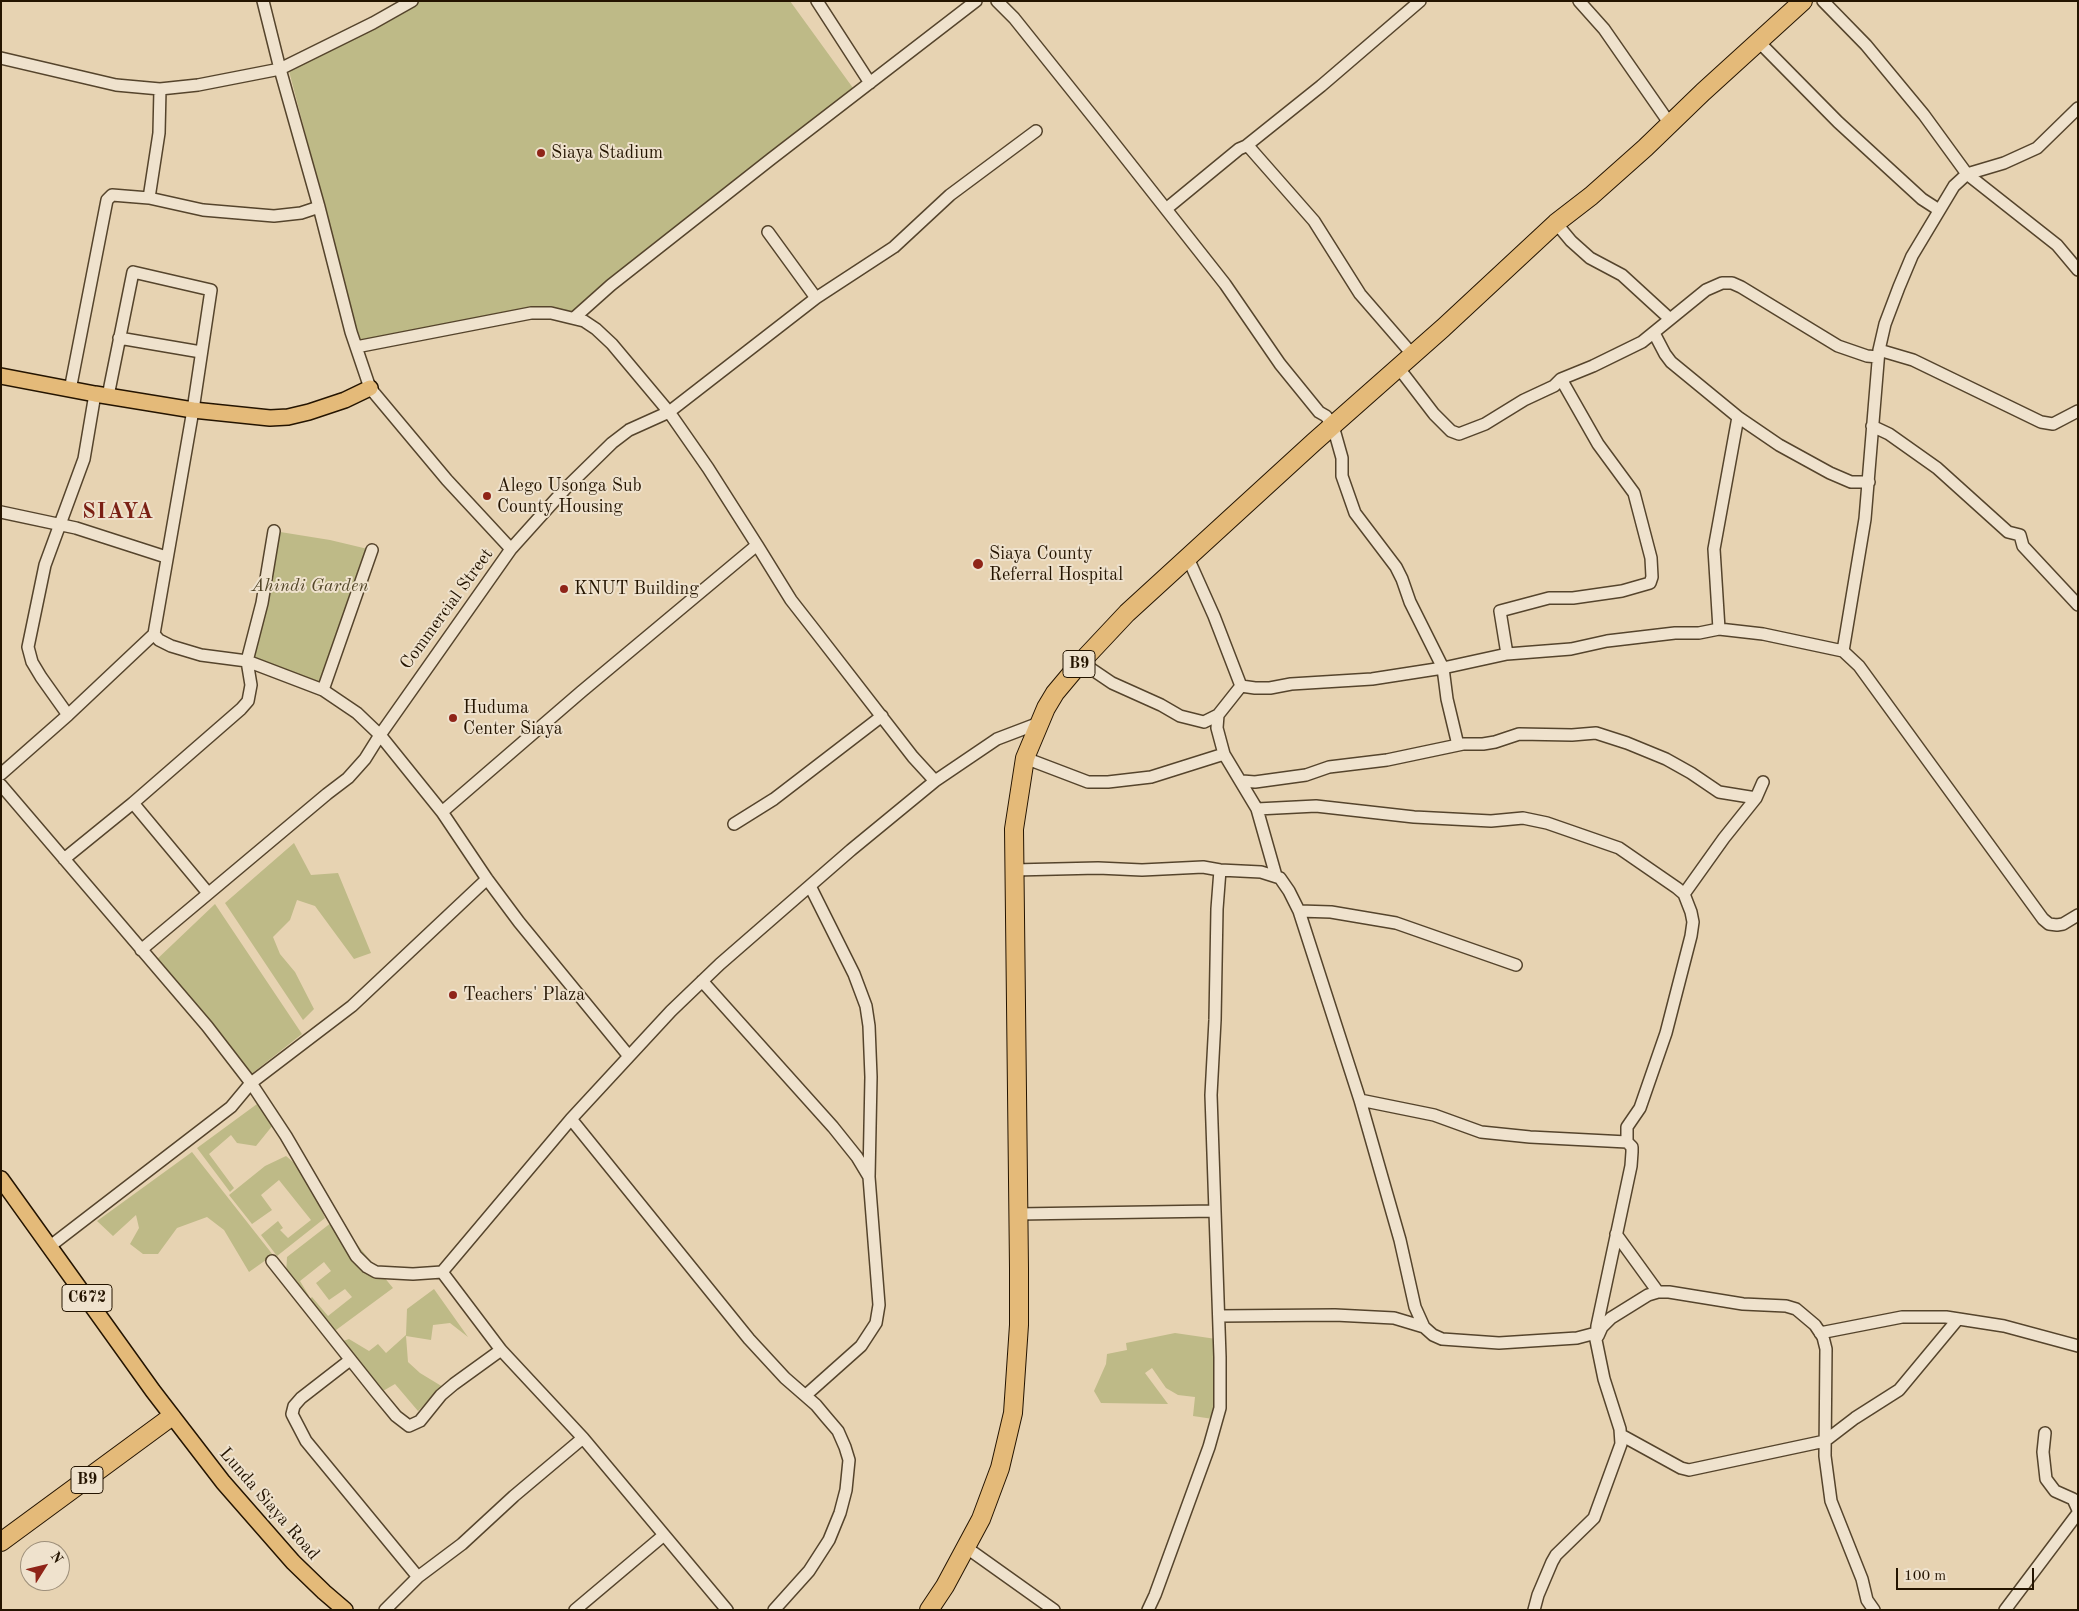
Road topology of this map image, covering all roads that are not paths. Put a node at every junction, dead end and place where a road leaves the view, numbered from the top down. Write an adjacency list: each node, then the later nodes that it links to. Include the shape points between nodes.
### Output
1 (263, 1): 12 (street)
2 (412, 1): 12 (street)
3 (817, 1): 13 (street)
4 (976, 1): 13 (street)
5 (997, 1): 22 (street)
6 (1420, 1): 18 (street)
7 (1579, 1): 16 (street, via 1604,30)
8 (1803, 1): 10 (highway, B9)
9 (1823, 1): 19 (street, via 1866,45 1924,115)
10 (1759, 42): 16 (highway, B9); 23 (street, via 1838,122 1922,200)
11 (1, 58): 14 (street, via 97,82)
12 (280, 69): 14 (street); 21 (street)
13 (870, 84): 28 (street, via 611,285)
14 (160, 89): 20 (street, via 159,133)
15 (2078, 108): 19 (street, via 2037,148 2004,163)
16 (1670, 124): 24 (highway, B9, via 1591,196)
17 (1036, 132): 27 (street, via 950,195 894,247)
18 (1246, 146): 22 (street, via 1221,162); 34 (street, via 1314,221 1360,294)
19 (1967, 174): 23 (street, via 1954,186); 26 (street, via 2057,245)
20 (149, 198): 21 (street, via 203,210 274,216); 40 (street, via 112,195 106,200)
21 (319, 207): 32 (street)
22 (1166, 209): 46 (street, via 1280,364)
23 (1939, 210): 35 (street, via 1912,256 1899,287 1885,324)
24 (1556, 223): 29 (street, via 1590,258 1622,275); 34 (highway, B9)
25 (768, 232): 27 (street)
26 (2078, 270)
27 (816, 298): 44 (street)
28 (574, 318): 32 (street, via 551,313 531,314); 44 (street, via 596,329 612,344)
29 (1670, 320): 30 (street); 35 (street, via 1712,286 1732,283 1838,346 1867,356)
30 (1654, 333): 38 (street, via 1630,349); 45 (street, via 1671,362)
31 (119, 338): 33 (street); 33 (street, via 133,272 211,290); 41 (street)
32 (356, 347): 39 (street)
33 (201, 352): 42 (street)
34 (1412, 354): 36 (highway, B9)
35 (1879, 354): 43 (street, via 1912,360 2041,422 2053,424); 47 (street)
36 (1398, 367): 38 (street, via 1434,414 1451,431 1459,434 1485,424); 46 (highway, B9)
37 (1, 376): 40 (main road)
38 (1561, 379): 61 (street, via 1598,444 1634,493 1651,558 1652,577 1650,583 1622,591 1549,598 1500,611)
39 (370, 388): 42 (main road, via 288,417); 53 (street, Commercial Street, via 447,480)
40 (70, 390): 41 (main road)
41 (101, 395): 42 (main road); 50 (street, via 77,482)
42 (193, 410): 55 (street)
43 (2078, 411)
44 (668, 412): 52 (street); 53 (street, via 629,430 596,456)
45 (1738, 417): 48 (street, via 1779,445 1830,473 1851,482); 58 (street, via 1714,548)
46 (1333, 426): 56 (highway, B9); 64 (street, via 1342,458 1342,476 1355,513 1396,568)
47 (1872, 426): 48 (street); 57 (street, via 1889,434 1937,468 2008,532 2020,534 2023,546)
48 (1869, 482): 60 (street)
49 (1, 512): 50 (street)
50 (59, 524): 55 (street); 67 (street, via 45,565 28,647 40,677)
51 (274, 531): 62 (street, via 262,603)
52 (757, 545): 69 (street, via 791,600); 83 (street)
53 (511, 549): 71 (street, Commercial Street)
54 (372, 550): 66 (street)
55 (166, 557): 59 (street)
56 (1188, 558): 63 (highway, B9, via 1127,613); 65 (street)
57 (2078, 605)
58 (1718, 629): 60 (street, via 1779,637); 61 (street, via 1572,649)
59 (154, 634): 62 (street, via 172,646 201,655); 67 (street)
60 (1843, 651): 94 (street, via 1859,666 2043,919 2057,925)
61 (1507, 654): 64 (street)
62 (247, 660): 66 (street); 81 (street, via 251,685 248,701)
63 (1081, 662): 68 (street, via 1112,683 1180,716 1204,722); 70 (highway, B9, via 1055,693)
64 (1443, 668): 65 (street, via 1363,680 1270,688); 72 (street)
65 (1241, 686): 68 (street)
66 (323, 690): 71 (street, via 352,709)
67 (68, 715): 75 (street)
68 (1218, 715): 73 (street, via 1217,728)
69 (882, 716): 76 (street); 84 (street, via 774,799)
70 (1040, 723): 74 (highway, B9); 76 (street, via 987,744)
71 (380, 735): 83 (street); 91 (street, Commercial Street, via 348,778)
72 (1458, 745): 77 (street, via 1387,760 1330,767 1306,775); 80 (street, via 1483,744 1520,734 1572,736 1596,733 1666,759 1719,792)
73 (1224, 754): 74 (street, via 1151,776 1108,782 1088,782); 77 (street)
74 (1025, 758): 86 (highway, B9, via 1016,810)
75 (1, 774)
76 (935, 781): 90 (street)
77 (1242, 781): 82 (street)
78 (1763, 782): 80 (street)
79 (1, 785): 85 (street)
80 (1756, 798): 92 (street)
81 (133, 803): 85 (street); 91 (street)
82 (1257, 809): 88 (street); 92 (street, via 1316,806 1414,817 1539,821 1619,848)
83 (442, 812): 89 (street)
84 (734, 824)
85 (64, 859): 95 (street)
86 (1014, 870): 87 (street, via 1203,867); 106 (highway, B9)
87 (1220, 870): 88 (street); 105 (street, via 1211,1095)
88 (1276, 876): 93 (street, via 1289,891)
89 (487, 879): 98 (street); 99 (street, via 352,1006)
90 (810, 886): 97 (street); 103 (street, via 854,974 866,1006 871,1077)
91 (208, 893): 95 (street, Commercial Street)
92 (1684, 894): 102 (street, via 1693,922 1691,936 1664,1040 1640,1108 1627,1127)
93 (1299, 911): 96 (street, via 1332,912 1396,923); 100 (street)
94 (2078, 915)
95 (141, 950): 99 (street)
96 (1516, 965)
97 (702, 981): 98 (street); 103 (street, via 833,1127)
98 (628, 1055): 101 (street)
99 (251, 1083): 108 (street, via 231,1107); 110 (street, via 356,1256 367,1267 391,1274)
100 (1360, 1100): 102 (street, via 1434,1115 1481,1132); 114 (street, via 1400,1240 1415,1307)
101 (571, 1119): 110 (street); 120 (street, via 734,1321 785,1378)
102 (1628, 1142): 107 (street, via 1632,1147 1631,1166)
103 (869, 1177): 120 (street, via 879,1314 861,1346)
104 (1, 1179): 108 (main road, C672)
105 (1215, 1211): 106 (street); 112 (street)
106 (1018, 1214): 129 (highway, B9, via 1019,1325 1013,1413 994,1488)
107 (1616, 1234): 111 (street); 116 (street)
108 (49, 1247): 121 (main road, C672)
109 (272, 1261): 119 (street)
110 (442, 1272): 118 (street)
111 (1658, 1292): 115 (street, via 1743,1304 1786,1306 1804,1315); 116 (street, via 1611,1318)
112 (1219, 1316): 114 (street, via 1394,1318); 138 (street, via 1221,1387 1217,1419)
113 (1958, 1319): 115 (street, via 1902,1317); 117 (street, via 2004,1326); 125 (street, via 1899,1390)
114 (1424, 1327): 116 (street, via 1442,1339 1499,1343)
115 (1820, 1333): 125 (street, via 1826,1349)
116 (1596, 1336): 123 (street, via 1604,1379)
117 (2078, 1346)
118 (501, 1350): 119 (street, via 454,1384 420,1421 409,1426 392,1411); 124 (street)
119 (350, 1360): 130 (street, via 301,1398 292,1414 306,1441)
120 (806, 1395): 135 (street, via 838,1431 849,1460 849,1475 840,1513 825,1547 809,1571)
121 (171, 1416): 128 (highway, B9); 131 (main road, Lunda Siaya Road / C672, via 274,1542)
122 (2045, 1433): 126 (street, via 2046,1479 2055,1491 2073,1499)
123 (1621, 1435): 125 (street, via 1689,1470); 139 (street, via 1621,1444 1594,1518 1556,1554)
124 (583, 1438): 127 (street); 130 (street, via 462,1544)
125 (1825, 1441): 140 (street, via 1832,1507 1862,1579 1867,1600)
126 (2078, 1511): 141 (street)
127 (664, 1535): 133 (street); 134 (street)
128 (1, 1542)
129 (967, 1548): 136 (highway, B9); 137 (street)
130 (418, 1577): 132 (street)
131 (345, 1610)
132 (385, 1610)
133 (575, 1610)
134 (727, 1610)
135 (774, 1610)
136 (929, 1610)
137 (1054, 1610)
138 (1148, 1610)
139 (1534, 1610)
140 (1874, 1610)
141 (2005, 1610)

